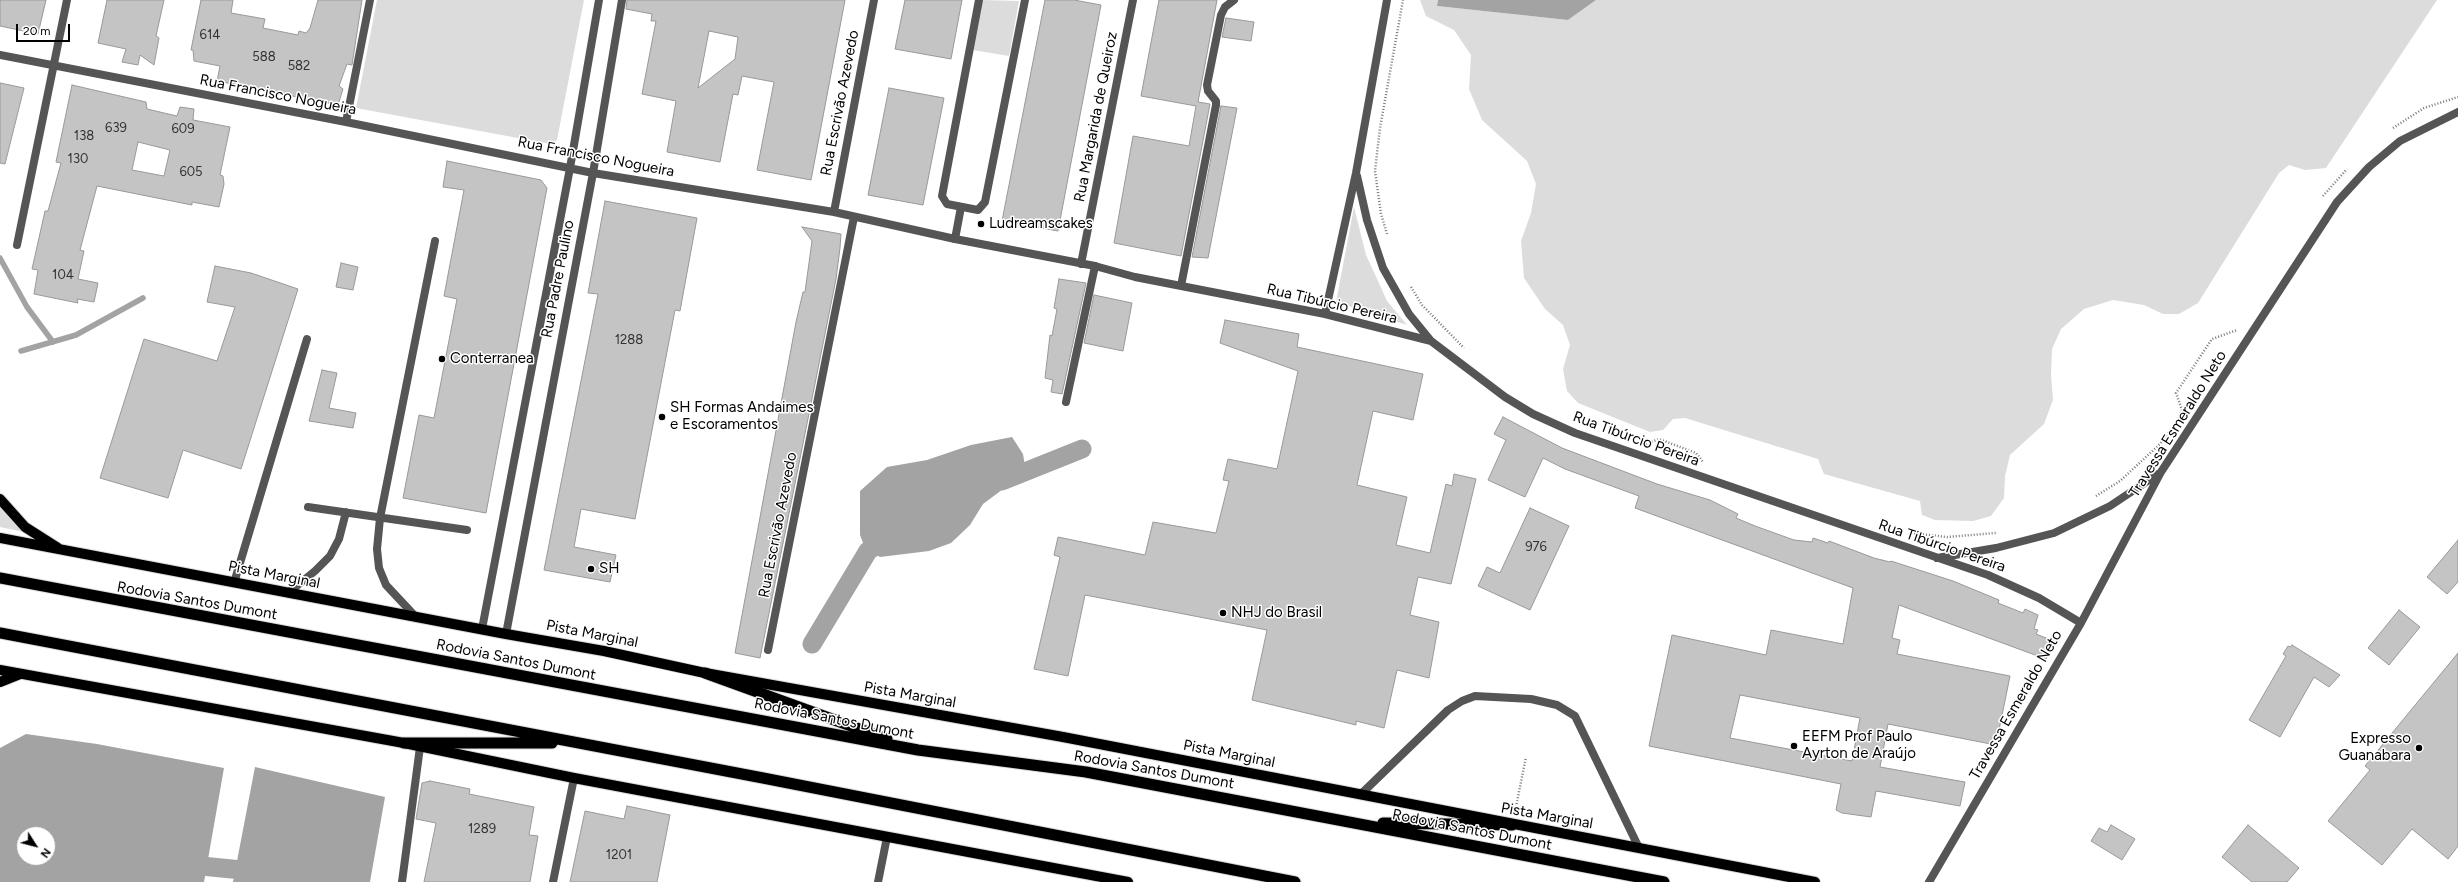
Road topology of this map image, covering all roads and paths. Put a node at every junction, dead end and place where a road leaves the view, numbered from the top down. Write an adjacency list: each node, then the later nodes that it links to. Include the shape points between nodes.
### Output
1 (67, 0): 13 (street)
2 (370, 0): 16 (street)
3 (599, 0): 19 (street, Rua Padre Paulino)
4 (622, 0): 20 (street, Rua Padre Paulino)
5 (874, 0): 24 (street, Rua Escrivão Azevedo)
6 (979, 0): 23 (street, via 942,196 947,204)
7 (1024, 0): 23 (street, via 985,202 978,210)
8 (1133, 0): 30 (street, Rua Margarida de Queiroz)
9 (1234, 0): 33 (street, via 1220,15 1207,85 1216,105)
10 (1387, 0): 21 (street)
11 (1403, 0): 26 (path, via 1380,128 1375,171 1381,214)
12 (0, 56): 13 (street, Rua Francisco Nogueira)
13 (53, 66): 16 (street, Rua Francisco Nogueira); 29 (street)
14 (2458, 97): 17 (path, via 2424,108)
15 (2458, 112): 42 (street, Travessa Esmeraldo Neto, via 2400,141 2369,167 2337,202)
16 (346, 122): 19 (street, Rua Francisco Nogueira)
17 (2391, 130)
18 (2350, 166): 22 (path, via 2329,187)
19 (570, 168): 20 (street, Rua Francisco Nogueira); 59 (street, Rua Padre Paulino)
20 (593, 173): 24 (street, Rua Francisco Nogueira); 61 (street, Rua Padre Paulino)
21 (1356, 173): 34 (street); 37 (street, via 1367,220 1383,268 1409,314)
22 (2321, 200)
23 (961, 207): 27 (street)
24 (834, 212): 25 (street, Rua Francisco Nogueira)
25 (854, 217): 27 (street, Rua Francisco Nogueira); 62 (street, Rua Escrivão Azevedo)
26 (1388, 236)
27 (955, 239): 30 (street, Rua Francisco Nogueira)
28 (435, 241): 47 (street)
29 (17, 245)
30 (1081, 264): 31 (street, Rua Francisco Nogueira)
31 (1095, 266): 33 (street, Rua Francisco Nogueira); 39 (street)
32 (1409, 285): 38 (path, via 1422,305)
33 (1184, 286): 34 (street, Rua Tibúrcio Pereira)
34 (1325, 314): 37 (street, Rua Tibúrcio Pereira)
35 (2241, 324): 43 (path, via 2236,331 2212,338 2176,393 2182,410 2177,422 2160,444 2120,481)
36 (307, 339): 55 (street)
37 (1431, 341): 53 (street, Rua Tibúrcio Pereira, via 1505,397 1575,434)
38 (1469, 353)
39 (1066, 402)
40 (1642, 445): 41 (path, via 1660,440 1696,453)
41 (1704, 464)
42 (2161, 472): 53 (street, via 2110,506 2054,533 1996,548); 58 (street, Travessa Esmeraldo Neto)
43 (2093, 499)
44 (0, 500): 52 (main road, via 25,527)
45 (308, 507): 46 (street)
46 (346, 512): 47 (street); 56 (street, via 339,539 330,556 315,572)
47 (380, 518): 48 (street); 57 (street, via 377,549 379,568 386,585)
48 (467, 530)
49 (1906, 532): 50 (path, via 1947,537)
50 (2003, 533)
51 (0, 538): 52 (main road, Pista Marginal)
52 (63, 551): 55 (main road, Pista Marginal)
53 (1935, 558): 58 (street, Rua Tibúrcio Pereira, via 1988,575 2045,601)
54 (0, 578): 70 (highway, Rodovia Santos Dumont)
55 (234, 583): 56 (main road, Pista Marginal)
56 (288, 593): 57 (main road, Pista Marginal)
57 (415, 616): 59 (main road, Pista Marginal)
58 (2081, 623): 86 (street, Travessa Esmeraldo Neto)
59 (482, 629): 61 (main road, Pista Marginal)
60 (0, 633): 68 (highway)
61 (506, 634): 64 (main road, Pista Marginal, via 604,651)
62 (768, 650)
63 (0, 670): 65 (main road)
64 (705, 673): 70 (highway); 73 (main road, Pista Marginal, via 1063,737)
65 (20, 674): 66 (main road); 67 (main road)
66 (0, 682)
67 (404, 743): 68 (highway); 69 (main road)
68 (579, 743): 83 (highway)
69 (420, 747): 72 (main road); 79 (street)
70 (918, 750): 75 (highway, Rodovia Santos Dumont, via 1086,772)
71 (1526, 757): 74 (path)
72 (574, 778): 77 (main road); 80 (street)
73 (1360, 795): 76 (main road, Pista Marginal); 78 (street, via 1448,710 1462,701 1475,696 1531,698 1557,705 1575,716)
74 (1516, 807)
75 (1356, 823): 76 (highway); 84 (highway, Rodovia Santos Dumont)
76 (1512, 825): 78 (main road, Pista Marginal)
77 (887, 837): 81 (street); 82 (main road)
78 (1639, 848): 85 (main road, Pista Marginal)
79 (402, 882)
80 (553, 882)
81 (878, 882)
82 (1128, 882)
83 (1295, 882)
84 (1664, 882)
85 (1815, 882)
86 (1929, 882)

